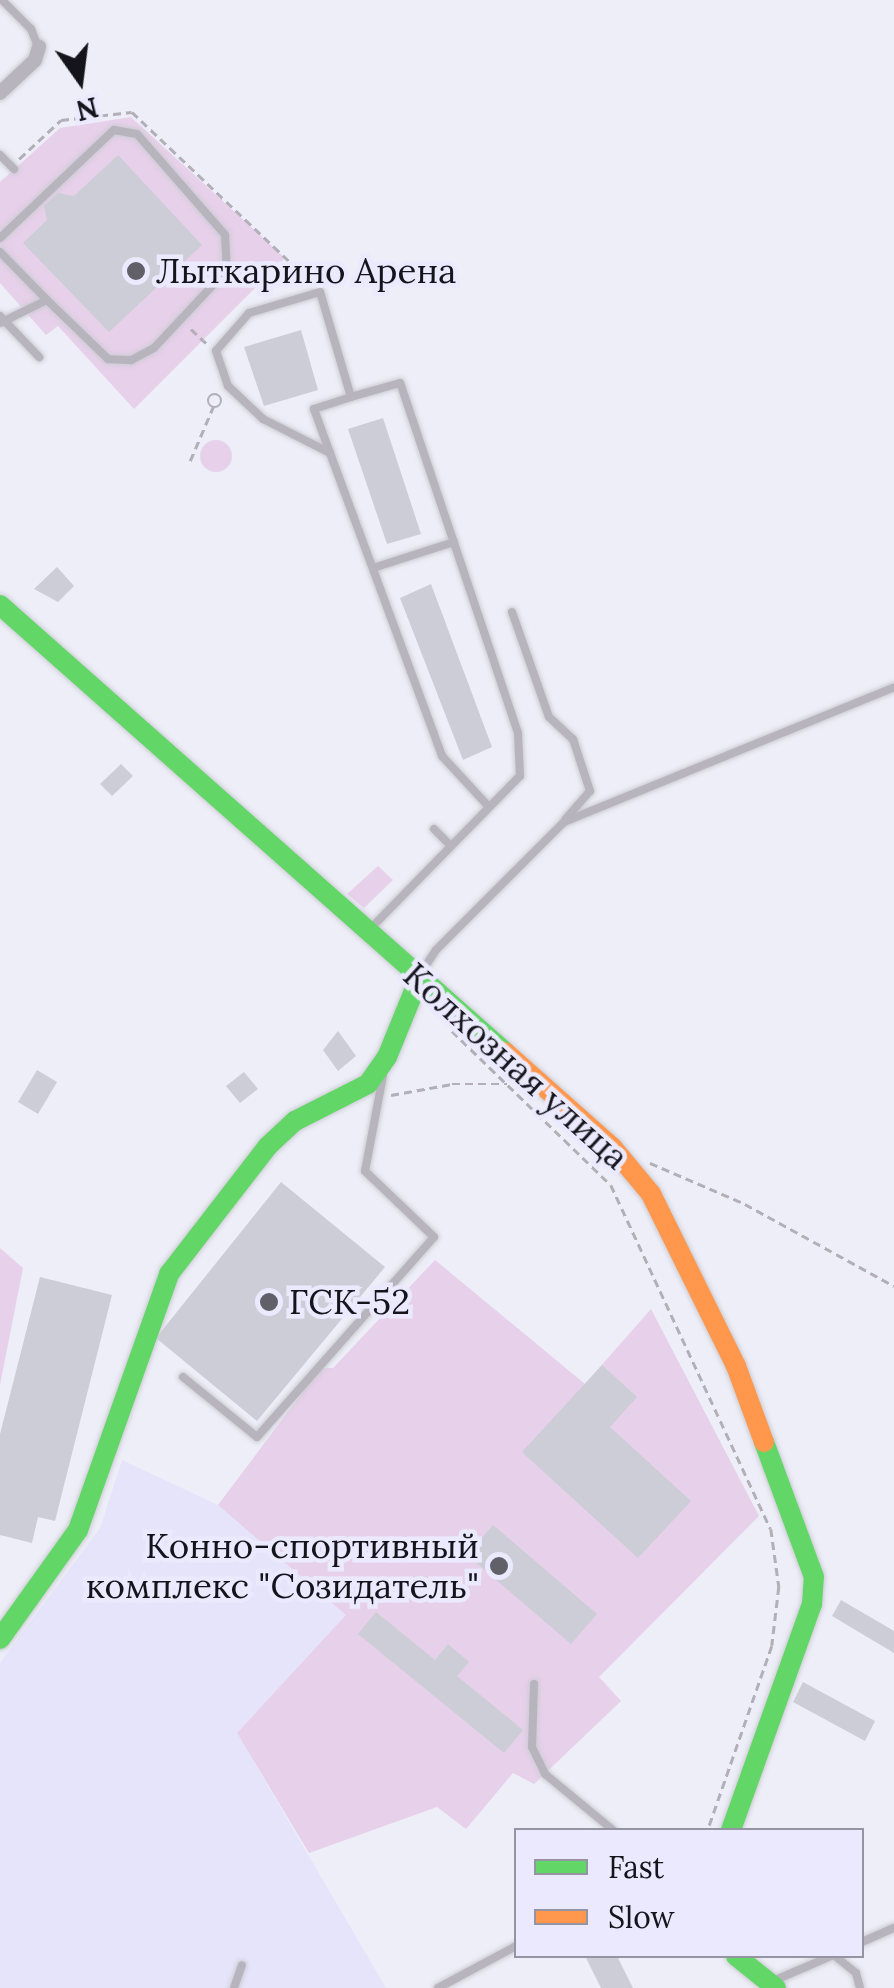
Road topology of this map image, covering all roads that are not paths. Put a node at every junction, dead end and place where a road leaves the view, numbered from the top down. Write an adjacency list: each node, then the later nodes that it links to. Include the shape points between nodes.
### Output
1 (2, 0): 2 (lane, via 32,29)
2 (38, 48): 3 (street, via 36,60)
3 (0, 93)
4 (0, 155): 5 (lane)
5 (14, 170)
6 (0, 238): 8 (lane, via 114,130 137,134 225,236 230,252 227,270 154,348 131,360 108,358)
7 (0, 252): 8 (lane)
8 (47, 300): 9 (lane)
9 (2, 320): 10 (lane)
10 (39, 357)
11 (351, 397): 12 (lane, via 314,409); 12 (lane, via 320,292 250,313 216,351 228,386 263,419); 13 (lane, via 400,382)
12 (330, 454): 14 (lane)
13 (454, 542): 14 (lane); 18 (lane, via 518,734 520,776)
14 (373, 568): 18 (lane, via 442,756)
15 (0, 605): 22 (street, Колхозная улица)
16 (512, 612): 19 (lane, via 549,717 573,739 590,791)
17 (894, 686): 19 (lane)
18 (489, 806): 21 (lane)
19 (564, 822): 23 (lane, via 436,950)
20 (434, 828): 21 (lane)
21 (451, 846): 22 (lane)
22 (367, 932): 23 (street, Колхозная улица)
23 (420, 976): 24 (street); 29 (street, Колхозная улица, via 612,1147 651,1194 736,1366 790,1496 815,1590)
24 (387, 1057): 25 (lane, via 365,1172 434,1237 257,1437); 26 (street, via 368,1084 295,1120 268,1146 169,1274 78,1530)
25 (183, 1377)
26 (0, 1639)
27 (534, 1684): 28 (lane, via 532,1747 544,1774)
28 (611, 1828)
29 (731, 1828)
30 (894, 1928): 31 (lane)
31 (864, 1941)
32 (514, 1947): 39 (lane)
33 (738, 1958): 37 (street)
34 (829, 1958): 37 (lane)
35 (836, 1958): 40 (lane, via 856,1973)
36 (242, 1965): 38 (lane)
37 (772, 1986)
38 (234, 1988)
39 (438, 1988)
40 (860, 1988)

